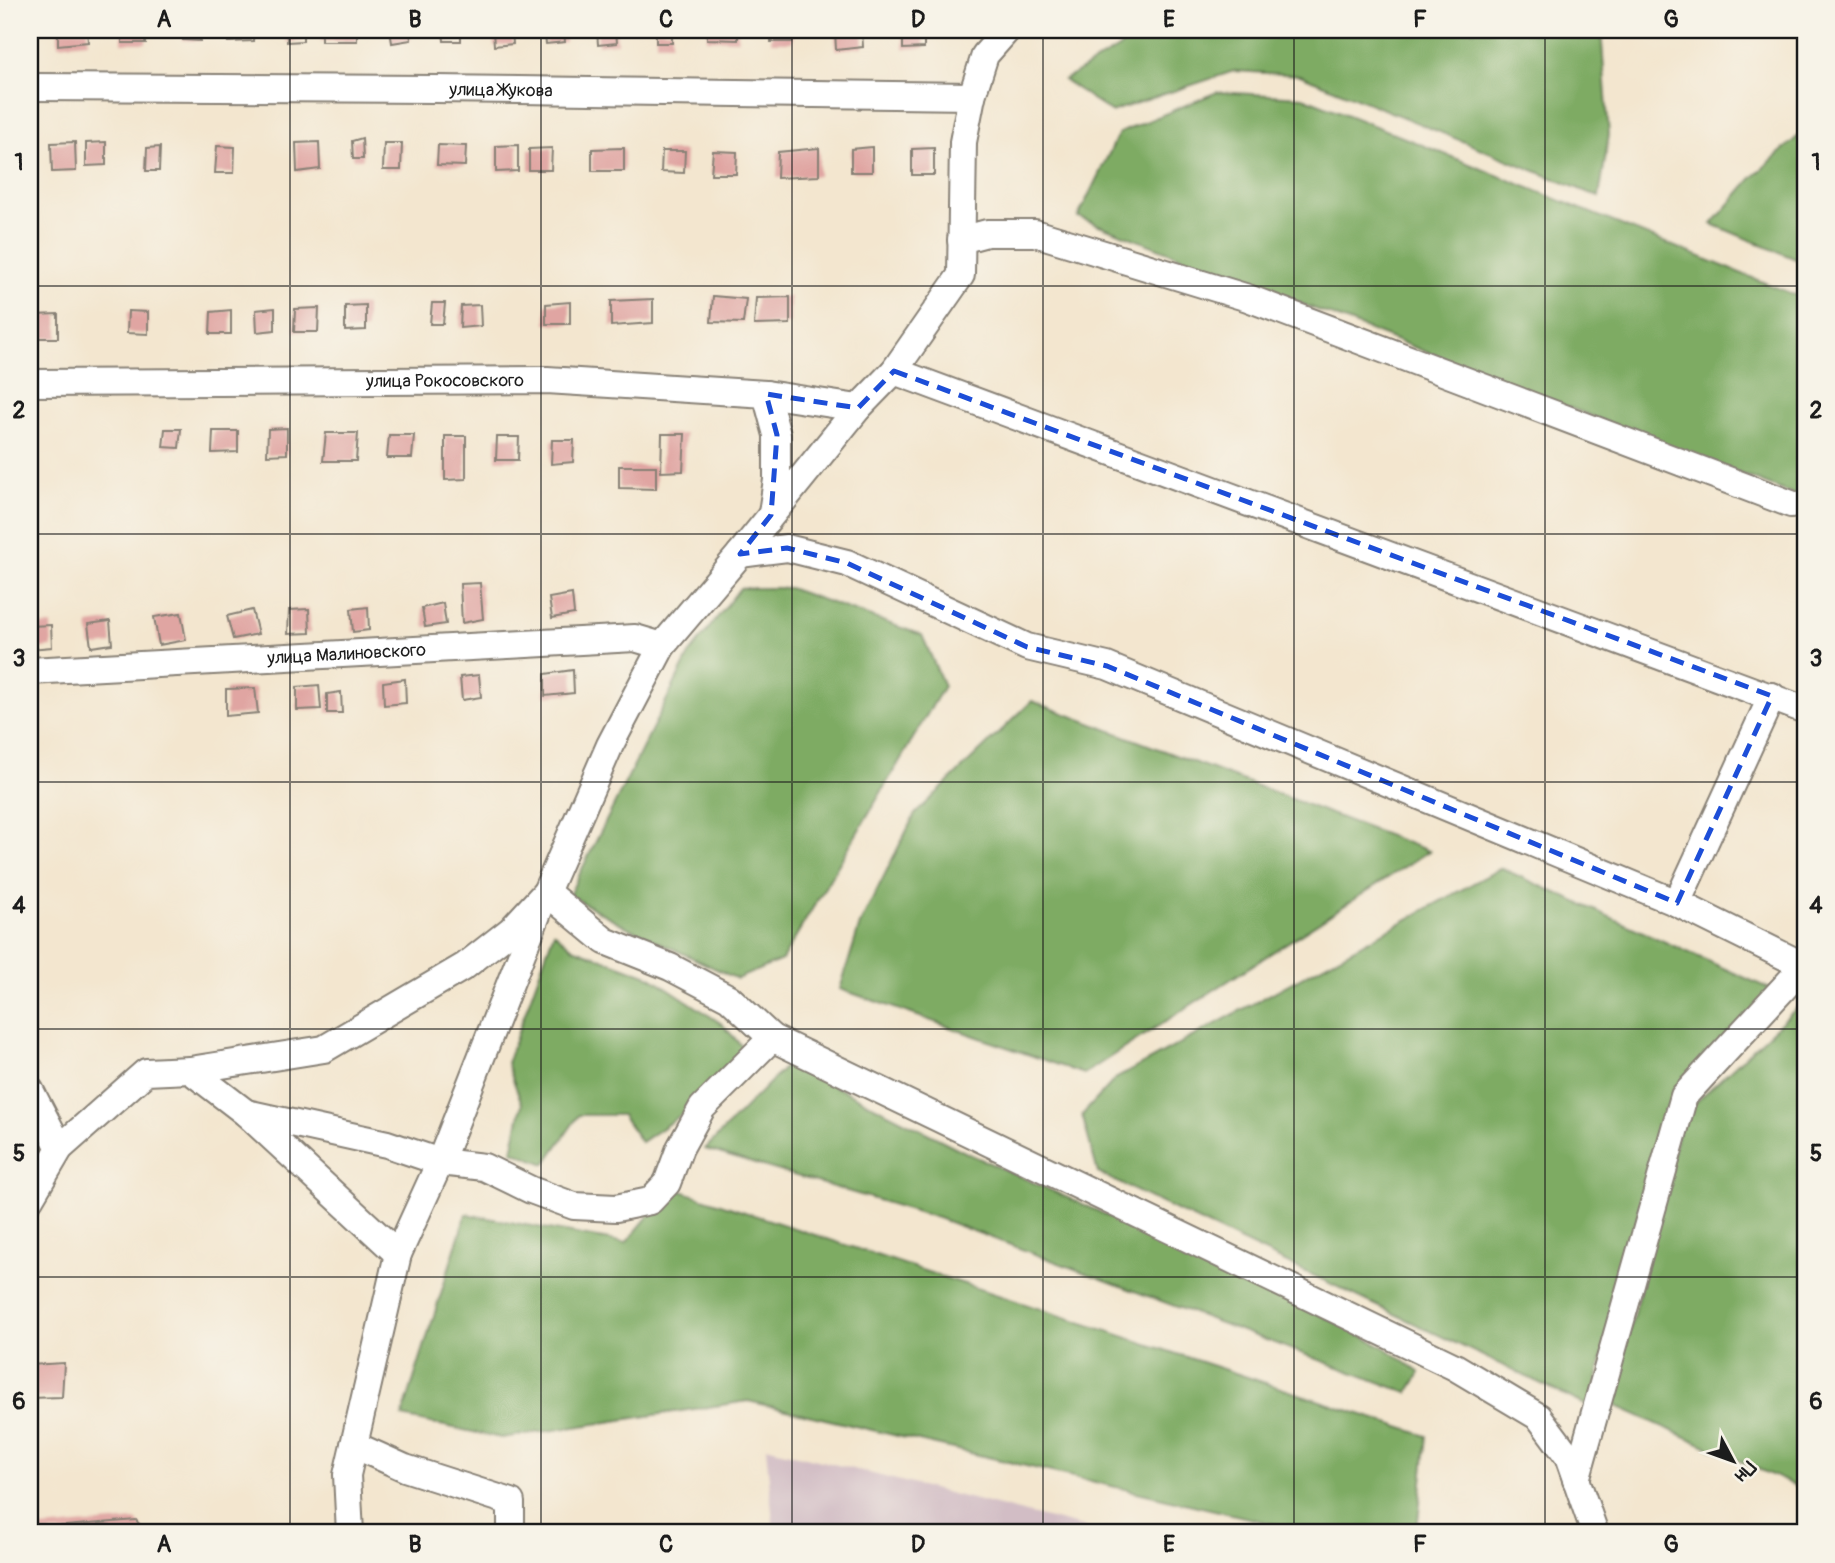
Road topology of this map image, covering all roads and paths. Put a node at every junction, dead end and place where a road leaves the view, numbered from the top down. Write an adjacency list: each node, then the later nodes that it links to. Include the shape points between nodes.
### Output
1 (999, 35): 3 (street, via 985,55)
2 (30, 87): 3 (street, улица Жукова)
3 (972, 96): 4 (street, via 963,142)
4 (961, 240): 5 (street, via 961,275); 9 (street, via 987,233 1035,233 1248,298)
5 (894, 371): 8 (street); 14 (street)
6 (30, 383): 7 (street, улица Рокосовского, via 547,380)
7 (766, 394): 8 (street, улица Рокосовского); 10 (street, via 777,435)
8 (858, 408): 10 (street)
9 (1791, 504)
10 (771, 516): 11 (street)
11 (740, 554): 12 (street); 17 (street, via 787,548 848,563 1027,647 1107,666)
12 (662, 646): 13 (street, улица Малиновского, via 635,638); 16 (street, via 610,745)
13 (30, 671)
14 (1772, 696): 15 (street); 17 (street)
15 (1805, 710)
16 (546, 892): 18 (street, via 605,941 670,967 729,998); 19 (street, via 511,930 465,966 324,1049); 23 (street)
17 (1677, 904): 27 (street, via 1804,965 1684,1096)
18 (772, 1038): 23 (street, via 702,1108 667,1183 650,1201 616,1208 574,1206 484,1167); 27 (street, via 1455,1367 1539,1417 1568,1456)
19 (190, 1070): 21 (street); 22 (street, via 146,1072)
20 (30, 1090): 22 (street)
21 (246, 1113): 23 (street, via 387,1144); 25 (street)
22 (61, 1148): 24 (street)
23 (440, 1162): 25 (street)
24 (30, 1199)
25 (398, 1254): 26 (street)
26 (354, 1445): 28 (street, via 347,1475); 29 (street, via 405,1468 510,1502)
27 (1576, 1479): 30 (street)
28 (350, 1533)
29 (512, 1533)
30 (1595, 1533)

